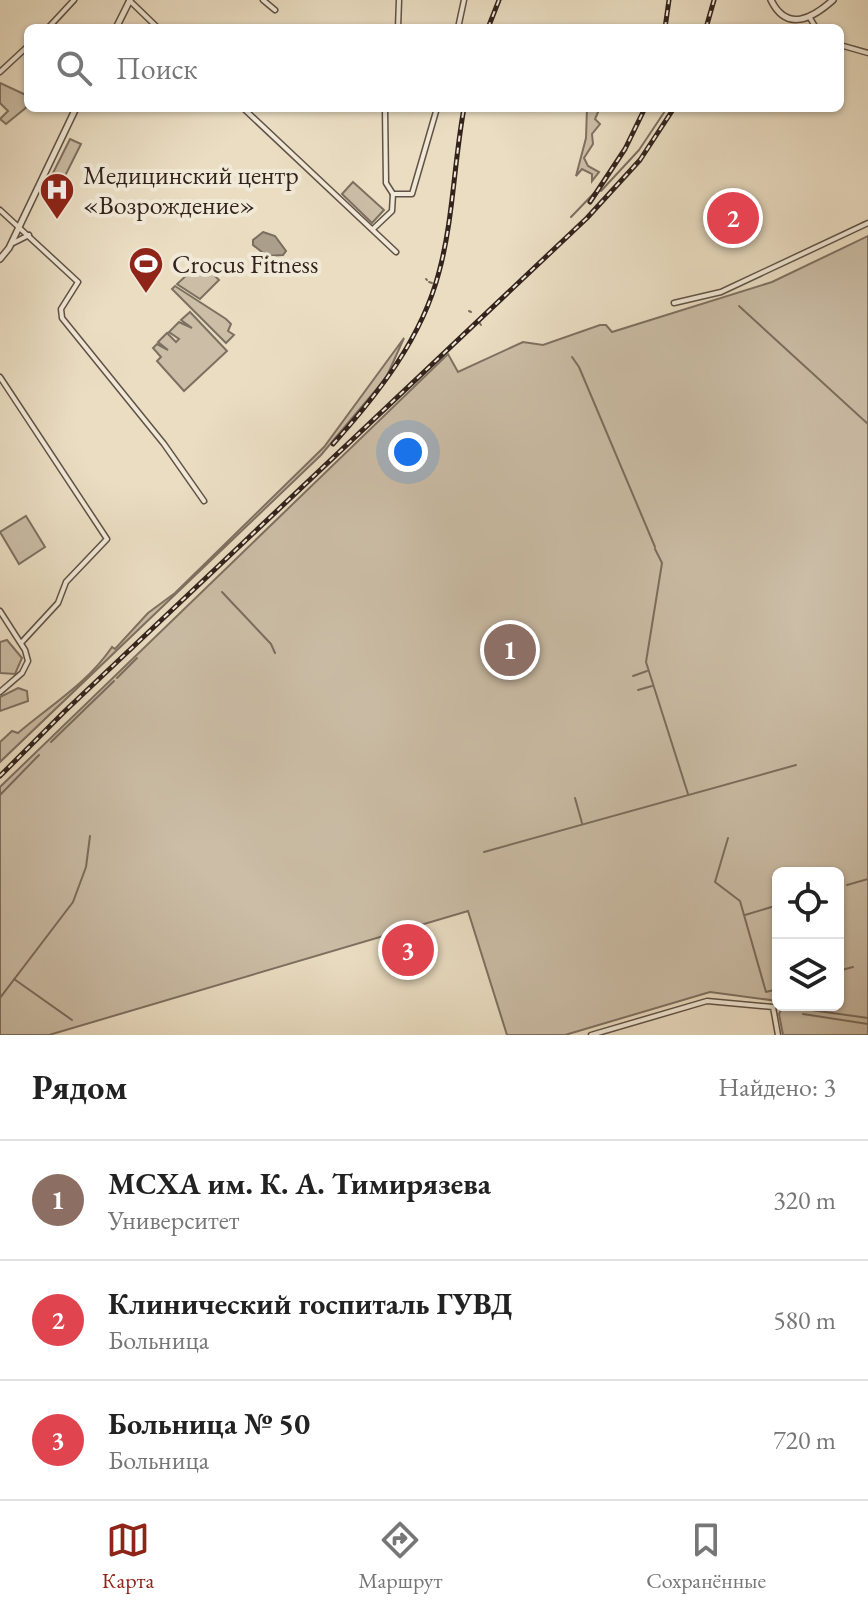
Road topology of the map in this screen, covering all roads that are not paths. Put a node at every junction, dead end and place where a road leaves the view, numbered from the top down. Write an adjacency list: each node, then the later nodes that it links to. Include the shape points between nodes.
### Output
1 (74, 0): 10 (street)
2 (130, 0): 11 (street); 12 (street)
3 (263, 0): 8 (street)
4 (399, 0): 13 (street)
5 (464, 0): 14 (street)
6 (771, 0): 9 (street, via 785,15)
7 (833, 0): 9 (street)
8 (275, 10)
9 (810, 18): 15 (street)
10 (52, 24)
11 (118, 24)
12 (154, 24)
13 (398, 24)
14 (459, 24)
15 (814, 24)
16 (844, 46): 18 (street)
17 (24, 50): 19 (street)
18 (868, 53)
19 (0, 72)
20 (74, 112): 27 (street)
21 (247, 112): 28 (street)
22 (385, 112): 24 (street, via 386,183)
23 (436, 112): 24 (street, via 412,194)
24 (393, 194): 28 (street, via 392,211)
25 (0, 210): 27 (street)
26 (868, 223): 33 (street, via 721,292)
27 (18, 224): 29 (street); 30 (street)
28 (373, 229): 31 (street)
29 (30, 235): 30 (street, via 19,237); 35 (street, via 78,282 61,309 62,318)
30 (9, 248): 32 (street)
31 (396, 252)
32 (0, 259)
33 (674, 303)
34 (0, 377): 37 (street, via 107,539 66,582 61,597)
35 (204, 501)
36 (0, 611): 37 (street)
37 (21, 643): 38 (street, via 28,658 22,673)
38 (0, 692)
39 (591, 1035): 40 (street, via 717,1000 773,1007)
40 (778, 1035)

